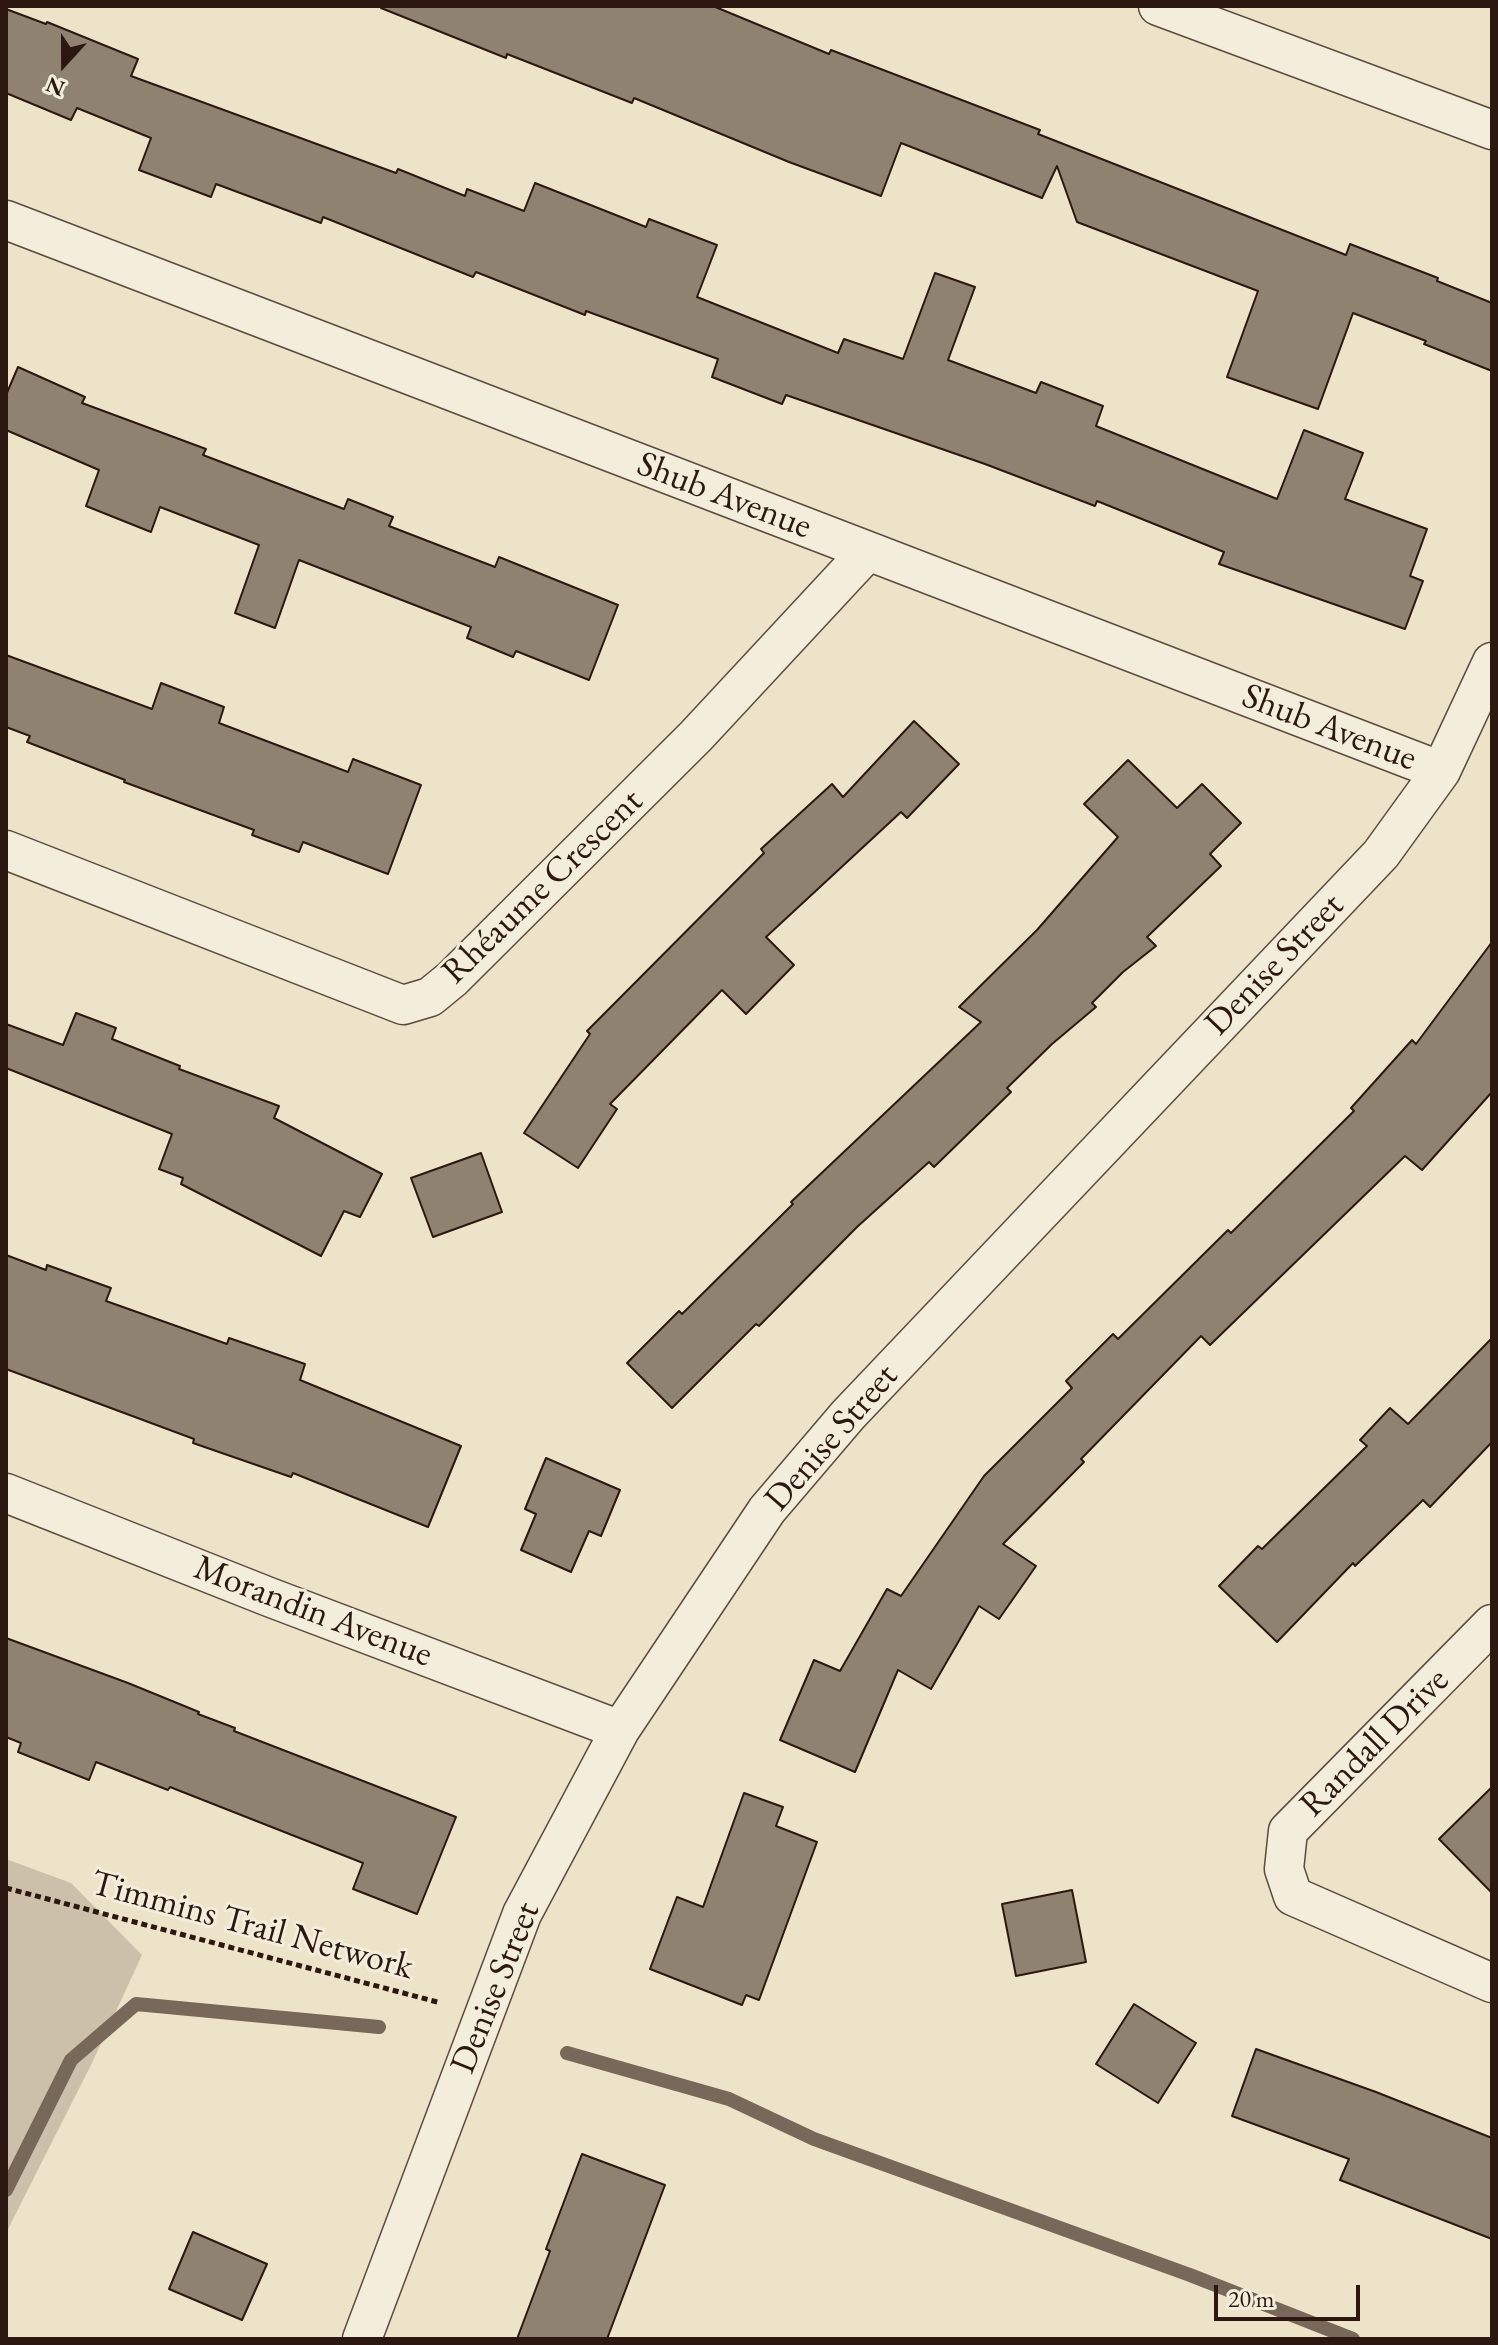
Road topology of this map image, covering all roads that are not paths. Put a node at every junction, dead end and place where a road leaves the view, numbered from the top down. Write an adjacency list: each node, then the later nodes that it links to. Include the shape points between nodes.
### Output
1 (1158, 6): 2 (street)
2 (1492, 130)
3 (6, 220): 4 (street, Shub Avenue)
4 (868, 551): 6 (street, Shub Avenue); 7 (street, Rhéaume Crescent, via 696,736 430,997 403,1005)
5 (1492, 662): 6 (street, Denise Street)
6 (1441, 771): 10 (street, Denise Street, via 1381,854 797,1474 767,1510)
7 (6, 850)
8 (6, 1493): 10 (street, Morandin Avenue)
9 (1492, 1624): 11 (street, Randall Drive, via 1288,1831 1284,1869 1293,1896)
10 (620, 1730): 12 (street, Denise Street, via 522,1914)
11 (1492, 1983)
12 (362, 2339)

